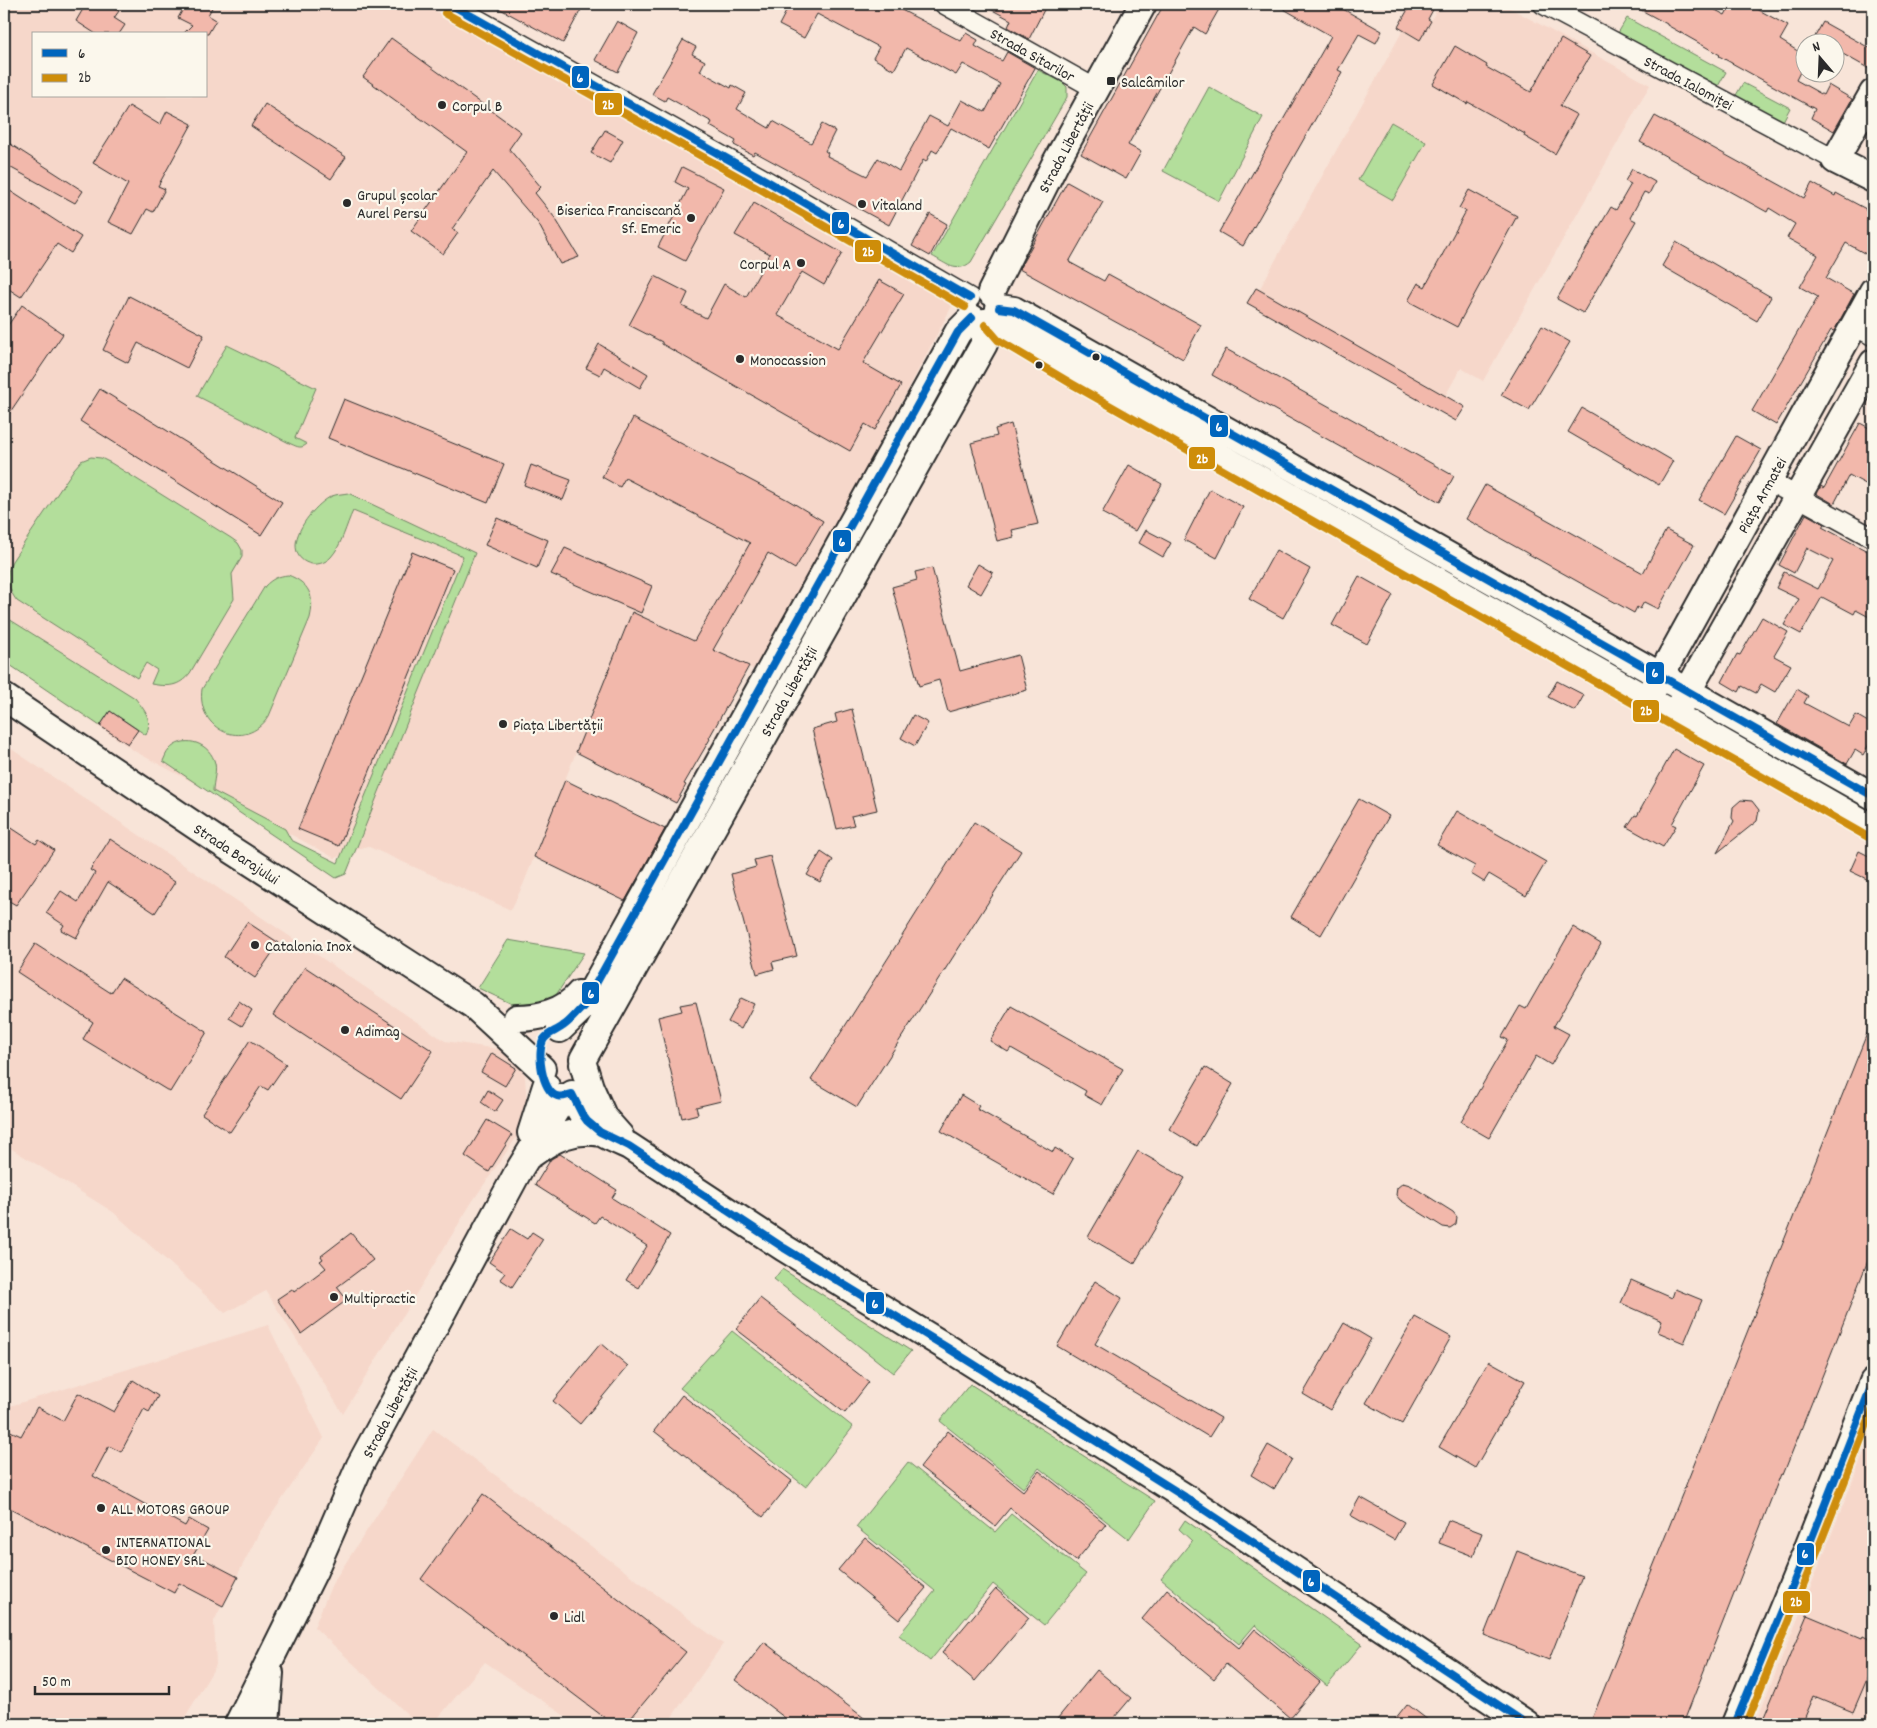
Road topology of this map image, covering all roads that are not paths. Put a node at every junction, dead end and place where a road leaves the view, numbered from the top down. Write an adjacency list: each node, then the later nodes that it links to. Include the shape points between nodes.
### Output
1 (450, 4): 10 (street, via 760,177)
2 (944, 4): 5 (street, Strada Sitarilor)
3 (1143, 4): 5 (street, Strada Libertății)
4 (1543, 4): 7 (street, Strada Ialomiței)
5 (1096, 89): 10 (street, Strada Libertății, via 1056,162)
6 (1873, 93): 7 (street)
7 (1835, 160): 8 (street)
8 (1873, 179)
9 (1873, 291): 11 (street, Piața Armatei)
10 (985, 309): 13 (street, via 1009,335); 24 (street, Strada Libertății, via 958,332); 28 (street, Strada Libertății, via 984,344)
11 (1864, 331): 14 (street, Piața Armatei)
12 (1873, 363): 15 (street, Piața Armatei)
13 (1172, 414): 17 (street); 20 (street)
14 (1769, 481): 15 (street); 17 (street, Piața Armatei)
15 (1797, 498): 16 (street); 18 (street, Piața Armatei)
16 (1873, 538)
17 (1660, 675): 18 (street); 20 (street, Piața Armatei)
18 (1688, 691): 21 (street, Piața Armatei); 22 (street)
19 (4, 697): 25 (street, Strada Barajului, via 218,841)
20 (1647, 699): 21 (street)
21 (1675, 715): 23 (street)
22 (1873, 796)
23 (1873, 828)
24 (610, 957): 26 (street, via 576,997 560,1009); 27 (street, Strada Libertății, via 583,1007)
25 (474, 1005): 26 (street, Strada Barajului); 29 (street, Strada Barajului)
26 (517, 1018): 27 (street, Strada Barajului)
27 (557, 1030): 28 (street, Strada Barajului, via 571,1032 577,1038); 29 (street, Strada Libertății, via 542,1043)
28 (583, 1061): 29 (street, Strada Libertății, via 579,1083); 31 (street, Strada Barajului, via 604,1118)
29 (556, 1086): 30 (street); 32 (street, Strada Libertății)
30 (601, 1134): 31 (street); 32 (street, via 578,1132 560,1136)
31 (629, 1146): 37 (street, via 784,1248 1185,1497)
32 (522, 1164): 34 (street, Strada Libertății, via 360,1466)
33 (1873, 1382): 38 (street)
34 (271, 1661): 35 (street, Strada Libertății); 36 (street, Strada Libertății)
35 (238, 1724)
36 (266, 1724)
37 (1527, 1724)
38 (1735, 1724)

